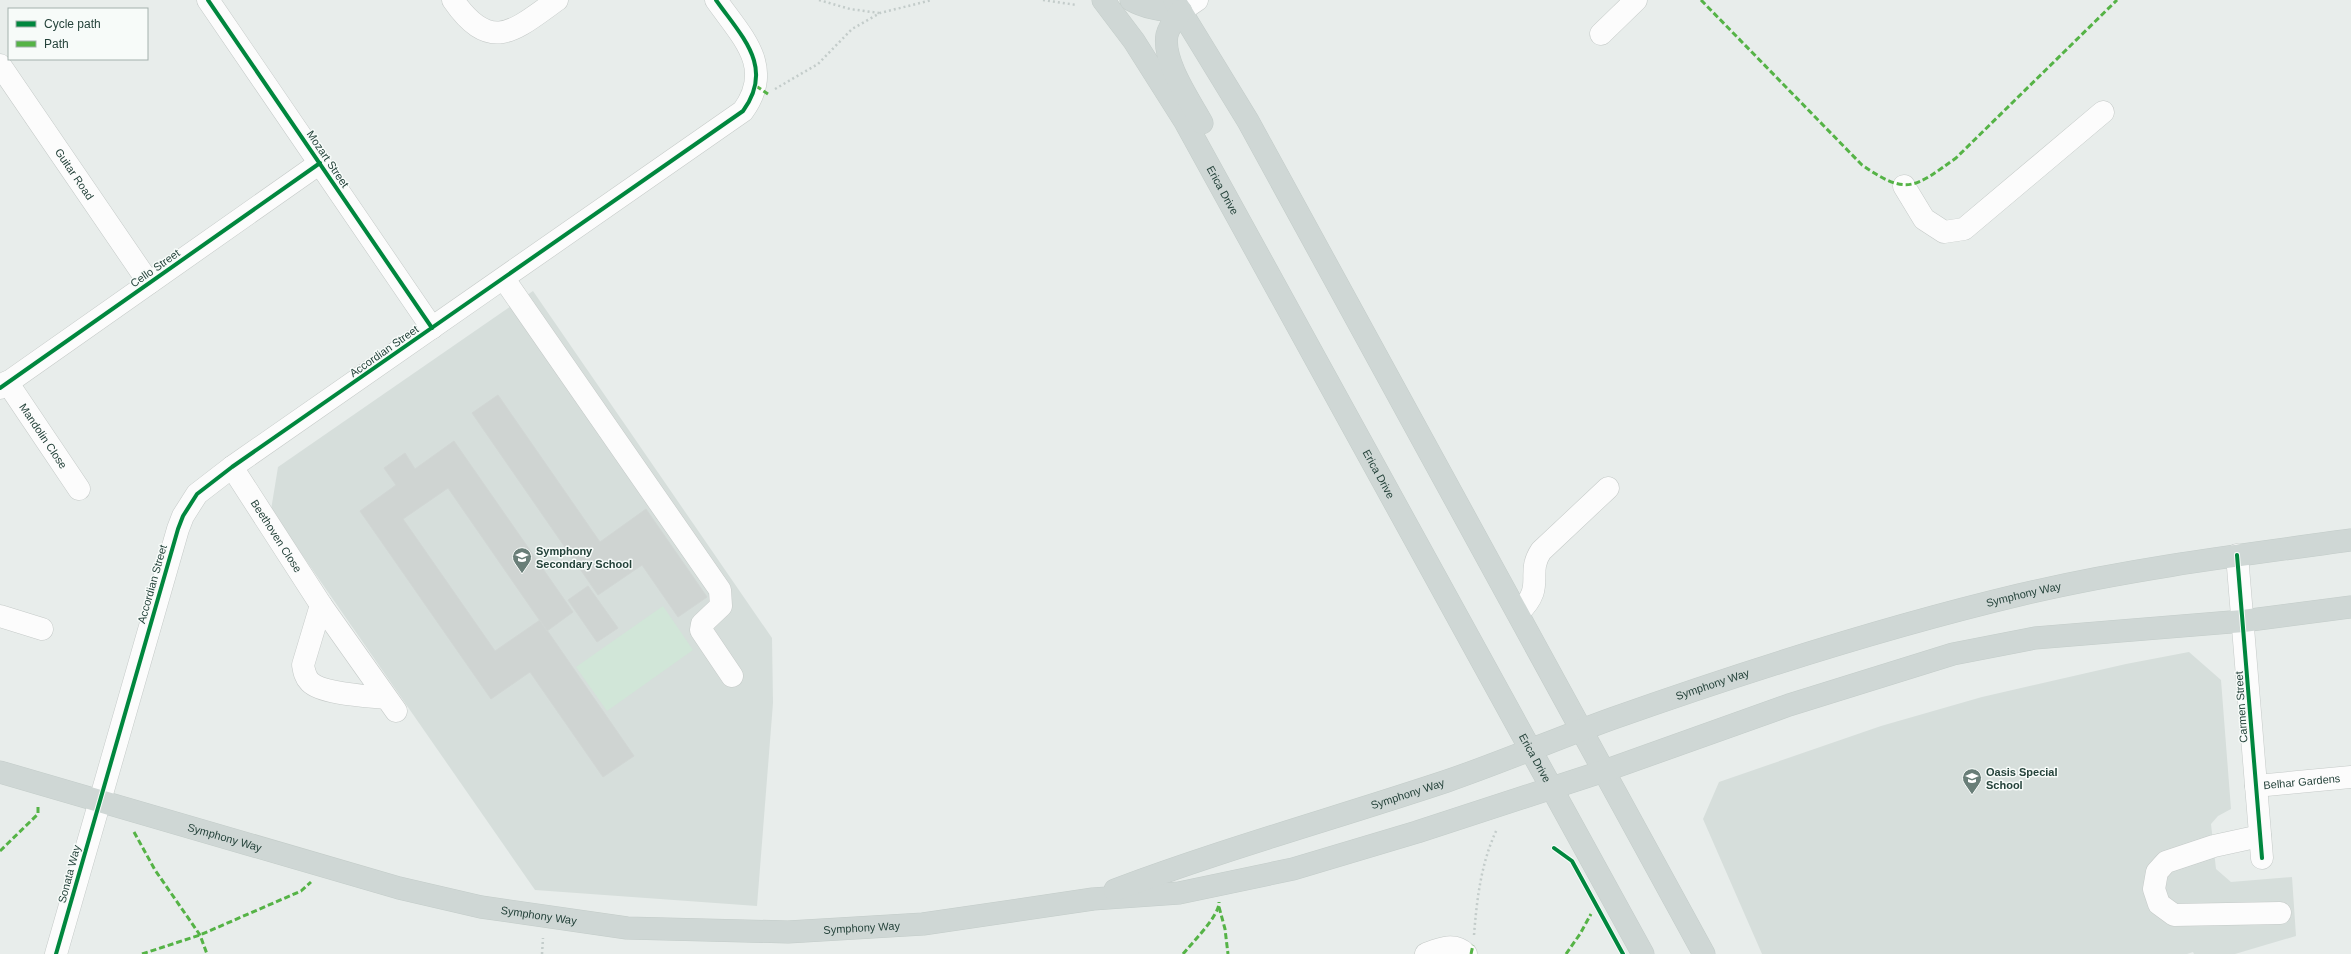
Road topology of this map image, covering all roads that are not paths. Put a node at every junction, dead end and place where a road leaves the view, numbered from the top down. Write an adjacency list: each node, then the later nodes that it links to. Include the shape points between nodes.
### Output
1 (208, 0): 12 (street, Mozart Street)
2 (453, 0): 3 (street, via 474,23 487,31 501,33 514,30)
3 (557, 0)
4 (716, 0): 14 (street, Accordian Street, via 748,45 756,67 756,86 743,112)
5 (1103, 0): 16 (main road, Erica Drive, via 1134,41 1184,120)
6 (1131, 0): 8 (main road, via 1161,11)
7 (1636, 0): 9 (street)
8 (1184, 4): 16 (main road, via 1167,34 1167,49 1171,62 1231,177); 26 (main road)
9 (1601, 34)
10 (0, 65): 15 (street, Guitar Road)
11 (2103, 112): 13 (street, via 1964,229 1944,232 1924,219)
12 (320, 163): 15 (street, Cello Street); 17 (street, Mozart Street)
13 (1904, 186)
14 (504, 279): 17 (street, Accordian Street); 30 (street, via 718,586 722,599 721,606 702,624 701,630)
15 (149, 283): 18 (street, Cello Street)
16 (1274, 284): 32 (main road, Erica Drive)
17 (432, 328): 19 (street, Accordian Street)
18 (4, 385): 21 (street, Mandolin Close)
19 (232, 467): 24 (street, Beethoven Close); 38 (street, Accordian Street, via 197,494 183,516 157,596)
20 (1608, 488): 26 (street, via 1541,551 1536,558 1533,596)
21 (79, 490)
22 (2351, 540): 23 (main road, Symphony Way)
23 (2237, 555): 28 (street, Carmen Street); 31 (main road, Symphony Way, via 2096,579 1953,612 1805,655)
24 (320, 605): 24 (street, Beethoven Close, via 391,705 309,682 304,674 303,665)
25 (2351, 607): 28 (main road, Symphony Way)
26 (1518, 613): 31 (main road)
27 (0, 616): 29 (street)
28 (2243, 620): 33 (main road, Symphony Way, via 2035,638 1953,654 1789,705); 36 (street, Carmen Street)
29 (42, 629)
30 (732, 676)
31 (1582, 730): 32 (main road, Symphony Way); 33 (main road)
32 (1532, 749): 37 (main road, Erica Drive); 41 (main road, Symphony Way, via 1448,780 1170,870)
33 (1604, 771): 37 (main road, Symphony Way); 47 (main road)
34 (0, 772): 38 (main road, Symphony Way)
35 (2349, 778): 36 (street, Belhar Gardens)
36 (2256, 786): 39 (street, Carmen Street)
37 (1553, 787): 41 (main road, Symphony Way, via 1293,869 1179,893); 46 (main road, Erica Drive)
38 (100, 800): 41 (main road, Symphony Way, via 400,888 481,907 628,928 788,932 923,924); 44 (street, Sonata Way)
39 (2260, 836): 40 (street, Carmen Street); 42 (street, via 2214,846 2166,862 2156,872 2154,889 2159,904 2174,916)
40 (2262, 858)
41 (1094, 899)
42 (2280, 913)
43 (1470, 946): 45 (street, via 1442,948)
44 (56, 954)
45 (1426, 954)
46 (1643, 954)
47 (1704, 954)

